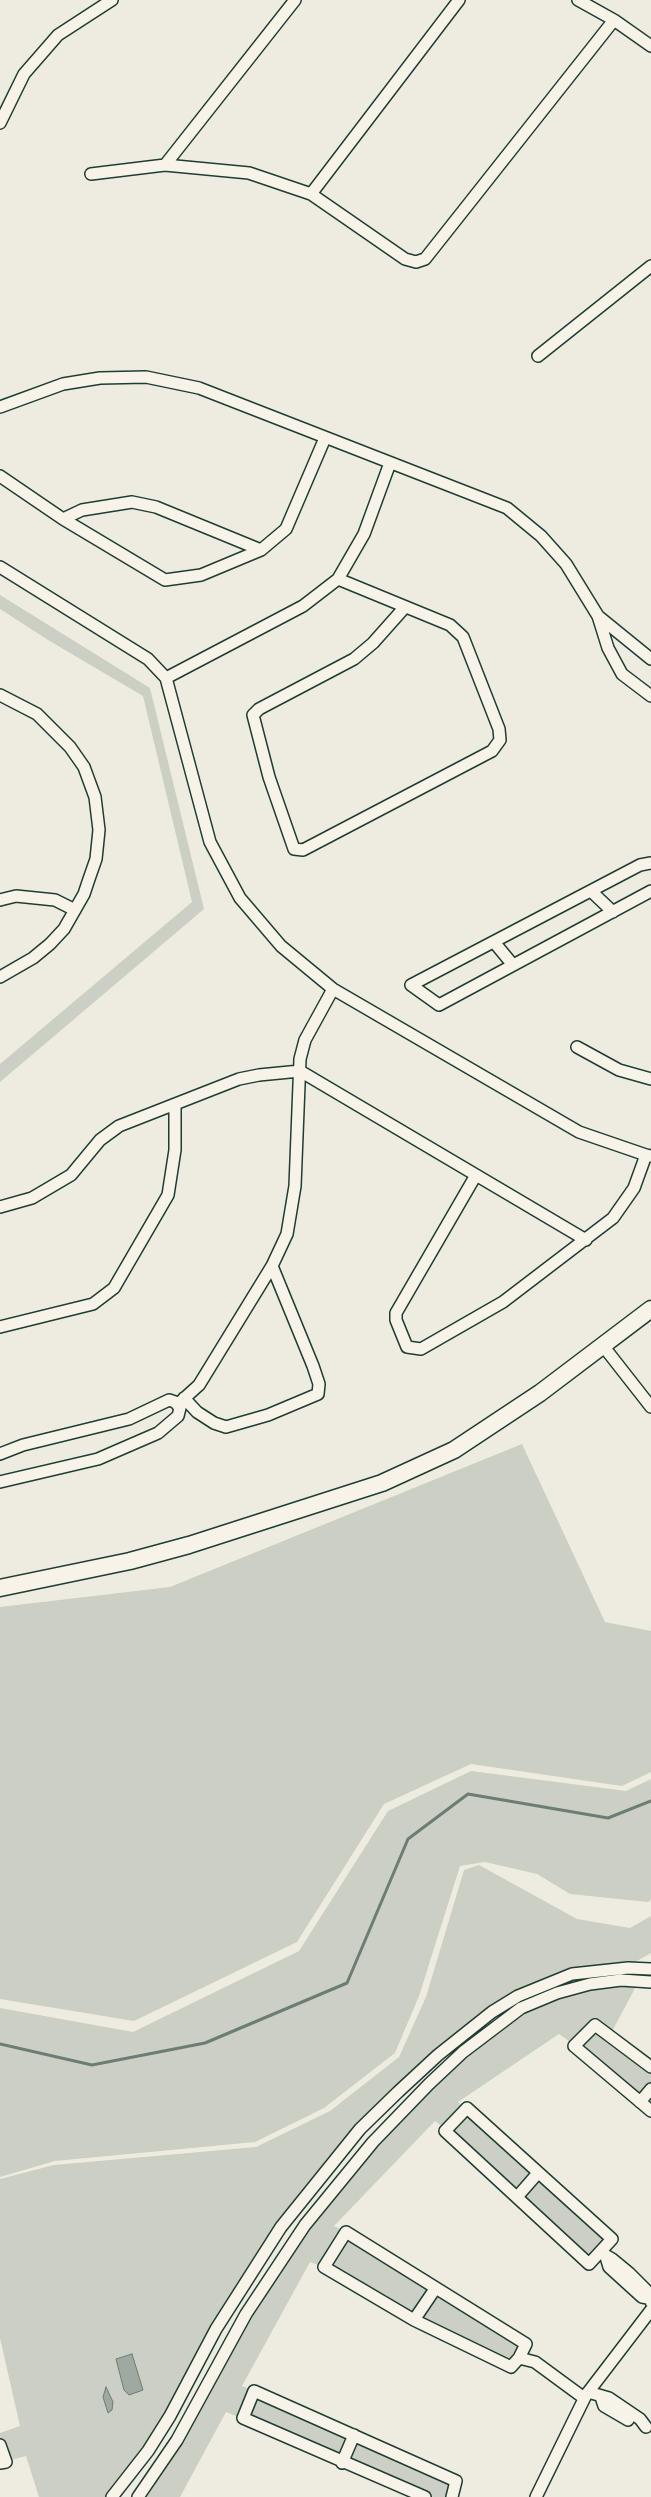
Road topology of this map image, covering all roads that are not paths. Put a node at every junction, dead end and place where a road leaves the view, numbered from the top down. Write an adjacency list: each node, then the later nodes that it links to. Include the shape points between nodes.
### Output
1 (112, 0): 7 (street, via 58,34 24,74)
2 (295, 0): 8 (street)
3 (460, 0): 10 (street)
4 (578, 0): 5 (street)
5 (614, 20): 6 (street); 10 (street, via 425,258 416,262 405,260)
6 (651, 46)
7 (0, 123)
8 (165, 165): 9 (street); 10 (street, via 249,173)
9 (91, 174)
10 (311, 194)
11 (651, 266): 12 (street)
12 (538, 356)
13 (0, 407): 14 (street, via 63,384 100,378 146,378 199,388)
14 (325, 438): 15 (street); 18 (street, via 286,530)
15 (390, 463): 20 (street, via 364,534); 22 (street, via 508,508 541,536 566,564)
16 (0, 476): 17 (street)
17 (63, 519): 18 (street, via 82,510 132,502 156,507); 18 (street, via 166,580 200,575)
18 (261, 550)
19 (0, 567): 24 (street, via 148,659)
20 (338, 579): 21 (street); 24 (street, via 303,606)
21 (405, 607): 21 (street, via 450,625 463,637 499,729 500,740 492,751 303,850 294,849 269,777 252,715 354,659 373,643)
22 (598, 616): 23 (street); 26 (street, via 608,648 622,674)
23 (651, 659)
24 (166, 678): 36 (street, via 210,842 240,898 281,946)
25 (0, 695): 31 (street, via 37,714 60,735 84,767 95,797 99,844 89,879)
26 (651, 696)
27 (651, 863): 29 (street, via 640,865)
28 (651, 891): 32 (street)
29 (592, 892): 32 (street); 33 (street)
30 (0, 900): 31 (street, via 16,896 55,900)
31 (75, 910): 35 (street, via 64,929 50,944)
32 (613, 912): 34 (street)
33 (494, 942): 34 (street); 34 (street, via 411,985 439,1004)
34 (513, 965)
35 (0, 977)
36 (334, 989): 38 (street, via 305,1040); 41 (street, via 580,1132)
37 (576, 1047): 39 (street, via 619,1070)
38 (300, 1071): 40 (street, via 240,1079); 42 (street); 45 (street, via 295,1186 290,1225)
39 (650, 1078)
40 (175, 1105): 43 (street, via 119,1126 100,1140 65,1178 32,1198); 47 (street, via 175,1150 168,1196 114,1288 93,1304)
41 (649, 1155): 44 (street, via 634,1188 613,1218)
42 (476, 1175): 44 (street); 44 (street, via 396,1313 396,1320 408,1347 421,1349 503,1302)
43 (0, 1207)
44 (586, 1240)
45 (272, 1266): 49 (street, via 199,1385); 49 (street, via 320,1384 318,1394 268,1415 226,1427 214,1423)
46 (651, 1309): 48 (street)
47 (0, 1327)
48 (604, 1347): 50 (street); 53 (street, via 454,1450 382,1483 189,1545 130,1561)
49 (181, 1401): 51 (street, via 169,1400 129,1419 23,1445); 52 (street, via 178,1416 158,1433 98,1460)
50 (651, 1407)
51 (0, 1454)
52 (0, 1482)
53 (0, 1588)
54 (651, 1969): 56 (street, via 601,1969 572,1974 518,1996 492,2012)
55 (651, 1982): 57 (street, via 620,1980 590,1984 557,1993 521,2008)
56 (455, 2042): 57 (street); 77 (street, via 360,2129 281,2227 216,2329 170,2416 148,2451)
57 (463, 2052): 78 (street, via 373,2142 305,2225 246,2314 177,2440)
58 (651, 2067): 60 (street, via 595,2025 574,2046)
59 (651, 2088): 60 (street)
60 (640, 2102): 61 (street)
61 (651, 2111)
62 (538, 2173): 63 (street); 63 (street, via 467,2108 445,2131); 64 (street, via 612,2239)
63 (517, 2196): 64 (street, via 589,2264)
64 (603, 2255): 66 (street, via 609,2267 642,2297)
65 (435, 2289): 68 (street); 68 (street, via 346,2232 324,2267); 69 (street, via 526,2344)
66 (650, 2300)
67 (651, 2310): 70 (street)
68 (414, 2320): 69 (street, via 511,2367)
69 (522, 2359): 70 (street, via 528,2366 562,2388)
70 (586, 2395): 71 (street, via 601,2397 604,2406 642,2428); 80 (street)
71 (648, 2428)
72 (354, 2435): 75 (street); 75 (street, via 254,2392 251,2398 243,2418); 76 (street, via 456,2481)
73 (0, 2445): 74 (street, via 6,2462)
74 (0, 2463)
75 (342, 2463): 79 (street)
76 (454, 2496)
77 (112, 2497)
78 (138, 2497)
79 (424, 2497)
80 (536, 2497)

